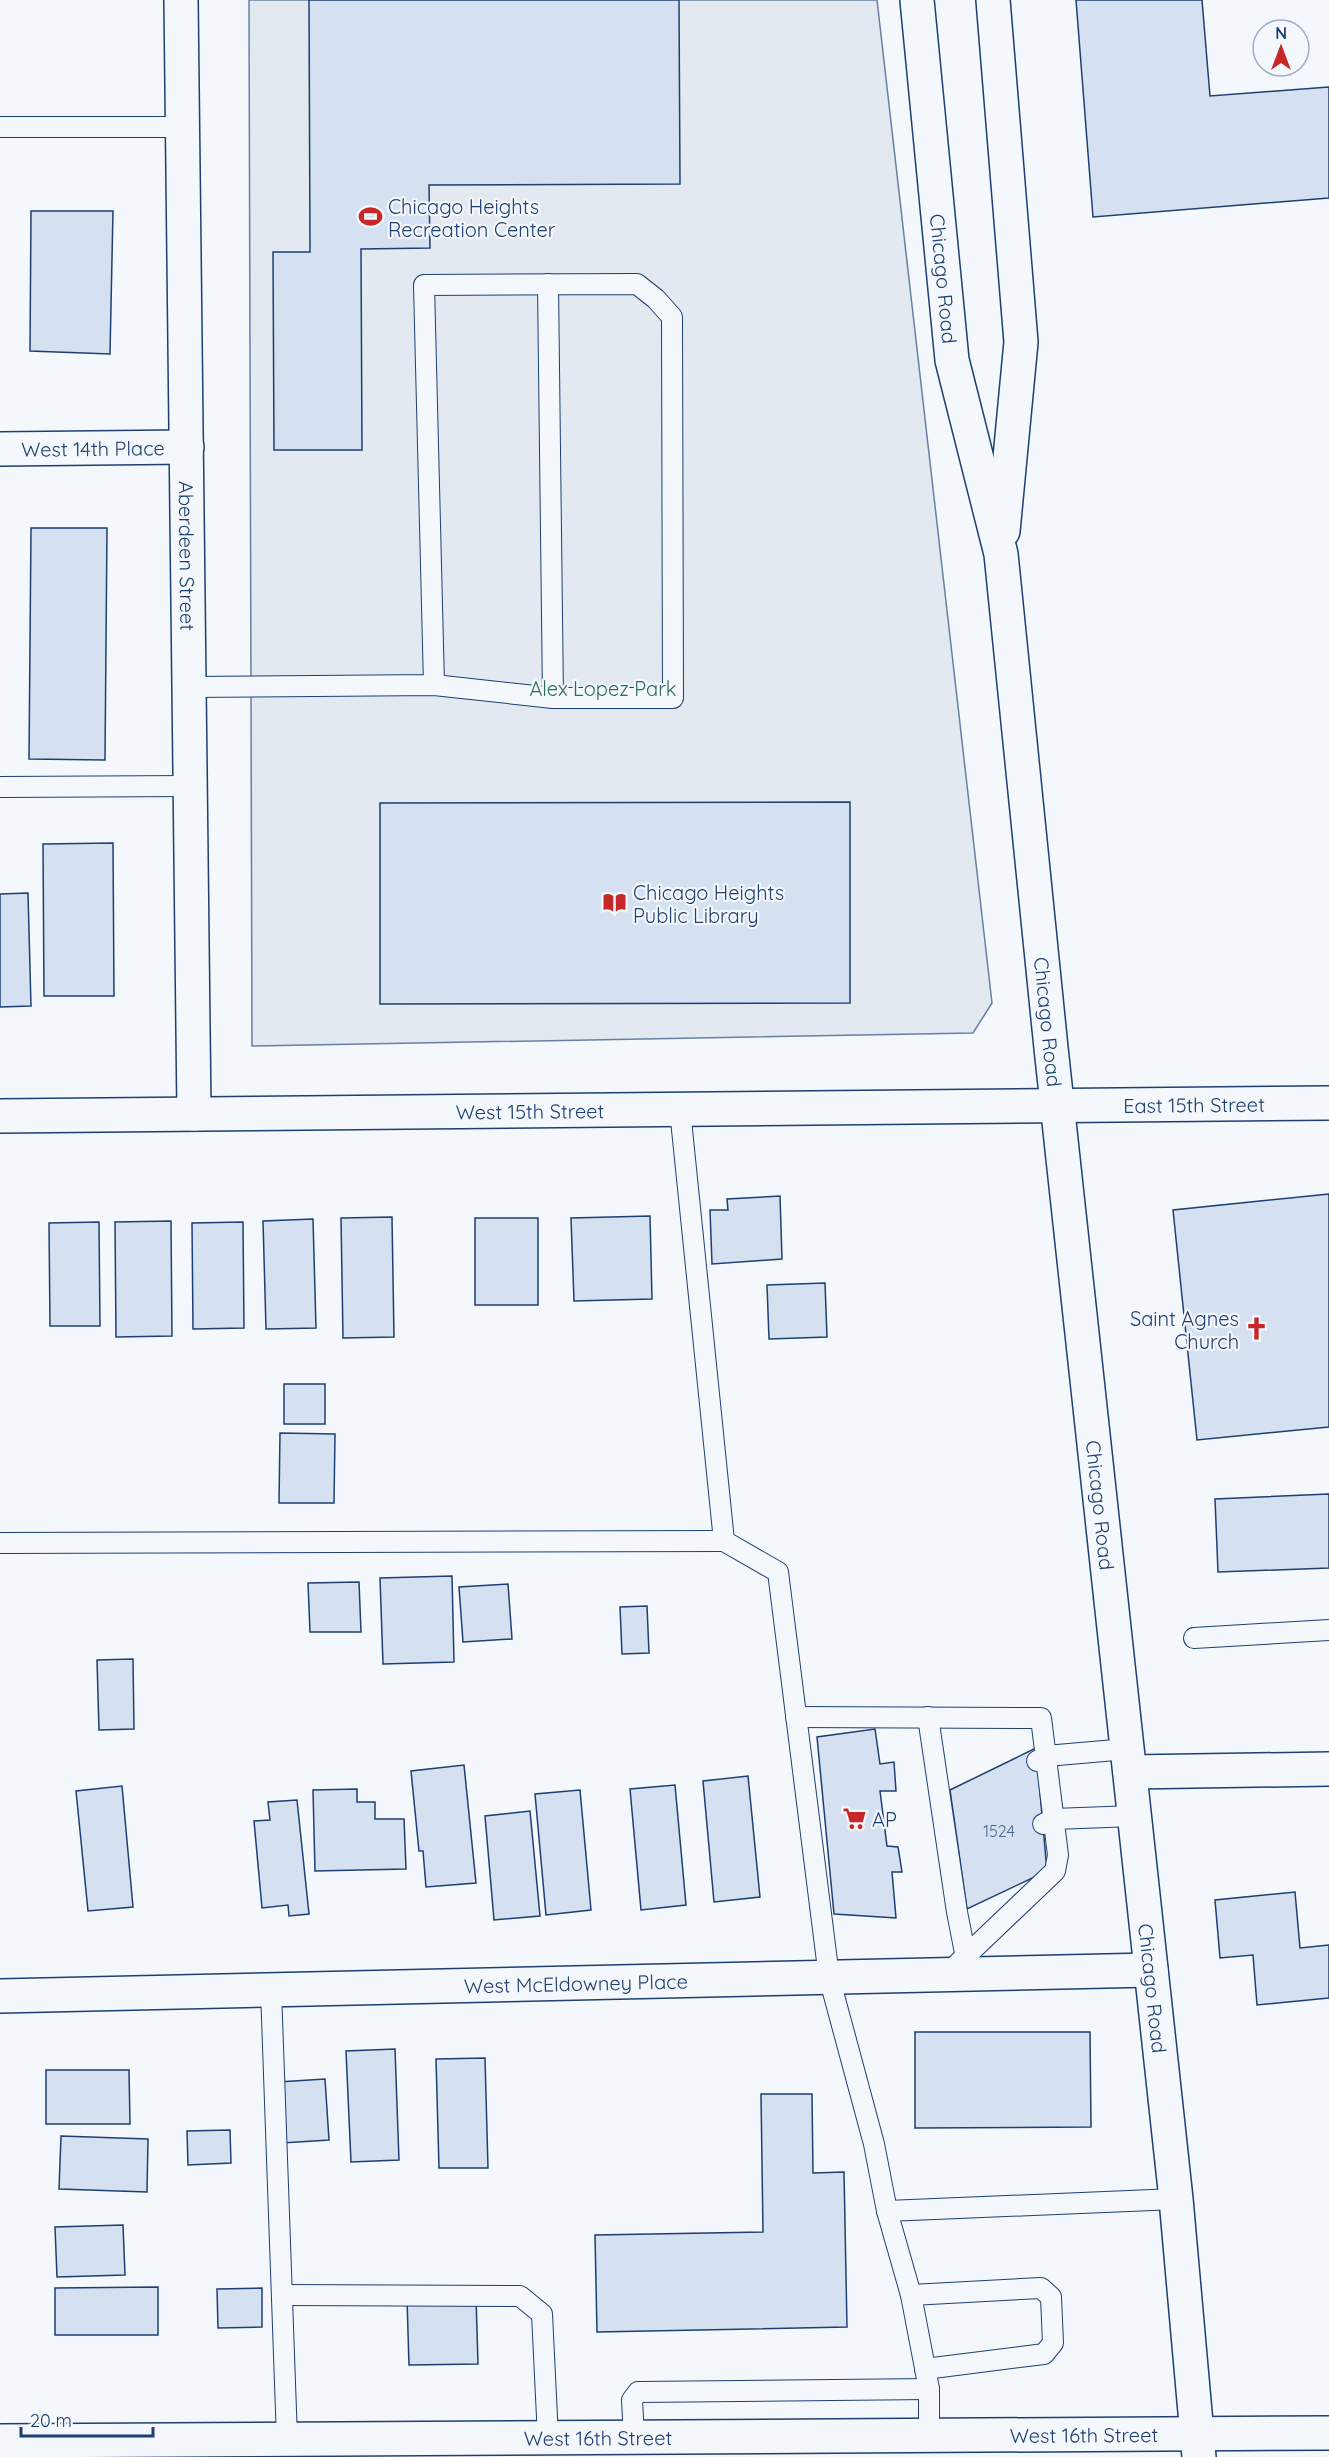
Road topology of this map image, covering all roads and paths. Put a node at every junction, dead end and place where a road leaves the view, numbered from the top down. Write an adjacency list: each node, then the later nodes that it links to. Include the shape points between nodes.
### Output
1 (181, 0): 4 (street, Aberdeen Street)
2 (917, 0): 9 (street, Chicago Road, via 952,360)
3 (993, 0): 9 (street, Chicago Road, via 1022,342)
4 (183, 127): 5 (lane); 7 (street, Aberdeen Street)
5 (0, 128)
6 (548, 285): 10 (lane, via 424,285); 12 (lane); 12 (lane, via 637,285 672,317 673,698)
7 (187, 447): 8 (street, West 14th Place); 11 (street, Aberdeen Street)
8 (0, 448)
9 (1001, 554): 16 (street, Chicago Road)
10 (434, 685): 11 (lane); 12 (lane)
11 (190, 687): 13 (street, Aberdeen Street)
12 (553, 698)
13 (190, 786): 14 (lane); 18 (street, Aberdeen Street)
14 (0, 787)
15 (1329, 1103): 16 (street, East 15th Street)
16 (1058, 1107): 17 (street, West 15th Street); 27 (street, Chicago Road)
17 (680, 1110): 18 (street, West 15th Street); 20 (lane)
18 (194, 1114): 19 (street, West 15th Street)
19 (0, 1116)
20 (724, 1541): 21 (lane); 24 (lane, via 778,1572)
21 (0, 1543)
22 (1329, 1630): 23 (lane)
23 (1194, 1638)
24 (796, 1717): 25 (lane); 33 (lane)
25 (928, 1717): 26 (lane, via 1041,1718); 31 (lane, via 950,1805 960,1895)
26 (1042, 1759): 27 (lane); 30 (lane)
27 (1129, 1760): 28 (street); 29 (street, Chicago Road)
28 (1329, 1769)
29 (1134, 1816): 30 (lane); 32 (street, Chicago Road)
30 (1048, 1821): 31 (lane, via 1055,1871)
31 (957, 1966): 32 (street, West McEldowney Place); 33 (street, West McEldowney Place)
32 (1151, 1970): 36 (street, Chicago Road)
33 (829, 1977): 34 (street, West McEldowney Place); 37 (lane, via 874,2144)
34 (271, 1990): 35 (street, West McEldowney Place); 38 (lane)
35 (0, 1996)
36 (1176, 2199): 37 (lane); 48 (street, Chicago Road)
37 (887, 2211): 39 (lane)
38 (283, 2295): 45 (lane, via 520,2296 542,2314); 46 (lane)
39 (911, 2295): 40 (lane); 40 (lane, via 1041,2288 1051,2297 1053,2343 1044,2354)
40 (925, 2369): 41 (lane)
41 (929, 2389): 43 (lane); 44 (lane, via 638,2392 632,2400)
42 (1329, 2433): 48 (street, West 16th Street)
43 (929, 2435): 44 (street, West 16th Street); 48 (street, West 16th Street)
44 (634, 2437): 45 (street, West 16th Street)
45 (548, 2438): 46 (street, West 16th Street)
46 (287, 2439): 47 (street, West 16th Street)
47 (0, 2441)
48 (1198, 2445)

